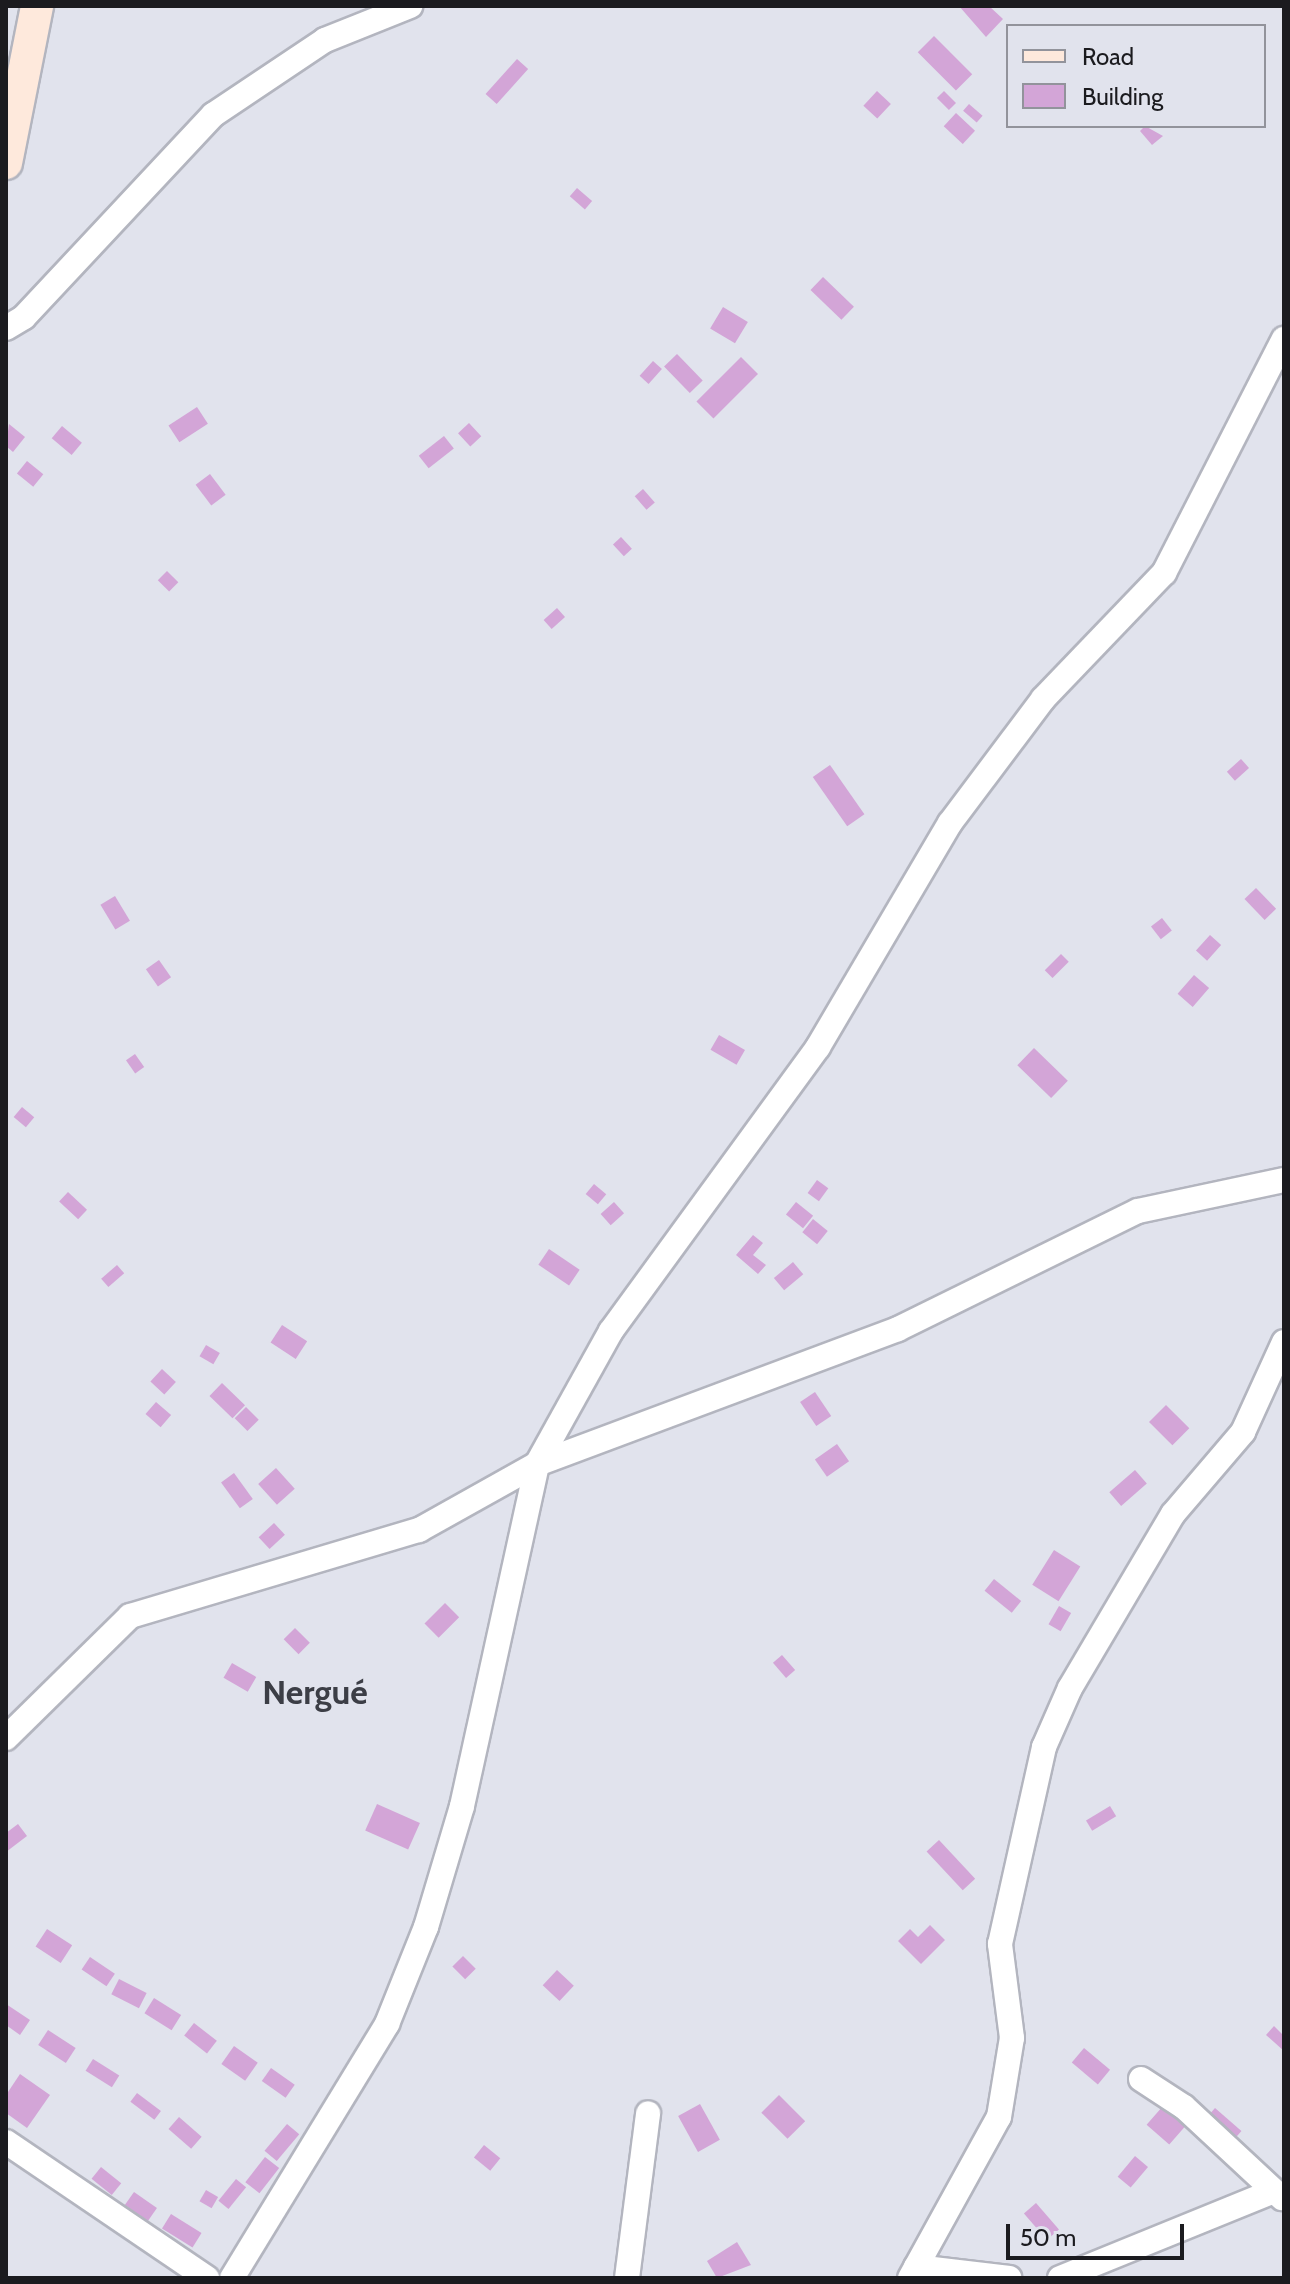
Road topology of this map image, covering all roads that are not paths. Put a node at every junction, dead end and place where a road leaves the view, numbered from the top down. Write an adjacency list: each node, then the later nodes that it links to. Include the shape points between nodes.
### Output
1 (37, 6): 3 (street)
2 (410, 6): 4 (street, via 325,40 213,115 24,317)
3 (6, 163)
4 (6, 328)
5 (1284, 339): 8 (street, via 1164,573 1043,699 950,823 818,1047 611,1331)
6 (1284, 1180): 8 (street, via 1138,1211 898,1329)
7 (1284, 1342): 14 (street, via 1243,1432 1173,1514 1070,1688 1044,1747 1000,1944 1012,2038 999,2117)
8 (537, 1464): 9 (street, via 419,1530 130,1616); 16 (street, via 462,1806 426,1927 387,2024)
9 (6, 1738)
10 (1141, 2079): 13 (street, via 1184,2107)
11 (648, 2113): 17 (street)
12 (6, 2142): 15 (street)
13 (1277, 2196): 19 (street)
14 (913, 2273): 18 (street)
15 (207, 2278)
16 (232, 2278)
17 (627, 2278)
18 (1009, 2278)
19 (1060, 2278)

